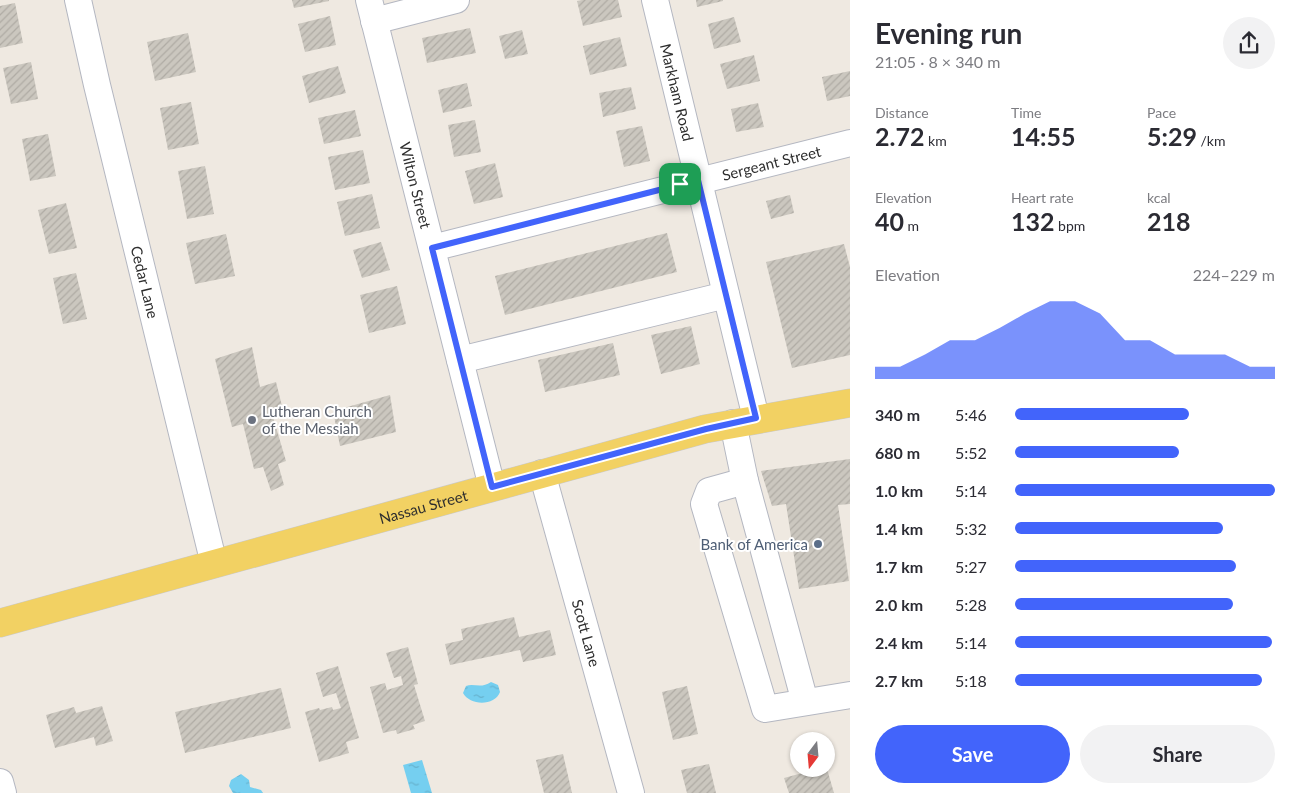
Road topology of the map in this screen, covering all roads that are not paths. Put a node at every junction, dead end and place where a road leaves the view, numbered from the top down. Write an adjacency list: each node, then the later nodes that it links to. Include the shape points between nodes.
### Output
1 (78, 0): 15 (street, Cedar Lane)
2 (456, 0): 4 (street)
3 (655, 0): 6 (street, Markham Road)
4 (372, 10): 7 (street, Wilton Street)
5 (850, 143): 6 (street, Sergeant Street)
6 (698, 180): 7 (street, Sergeant Street); 8 (street, Markham Road)
7 (432, 248): 9 (street, Wilton Street)
8 (726, 295): 9 (street); 11 (street, Markham Road)
9 (460, 360): 14 (street, Wilton Street)
10 (850, 403): 11 (main road, Nassau Street)
11 (744, 421): 12 (main road, Nassau Street); 13 (street, Markham Road)
12 (542, 474): 14 (main road, Nassau Street); 21 (street, Scott Lane)
13 (746, 481): 18 (street, Markham Road); 18 (street, via 709,491 704,504 765,709)
14 (492, 487): 15 (main road, Nassau Street)
15 (214, 564): 16 (main road, Nassau Street)
16 (0, 623)
17 (850, 695): 18 (street)
18 (805, 702)
19 (0, 782): 20 (street)
20 (3, 793)
21 (631, 793)

